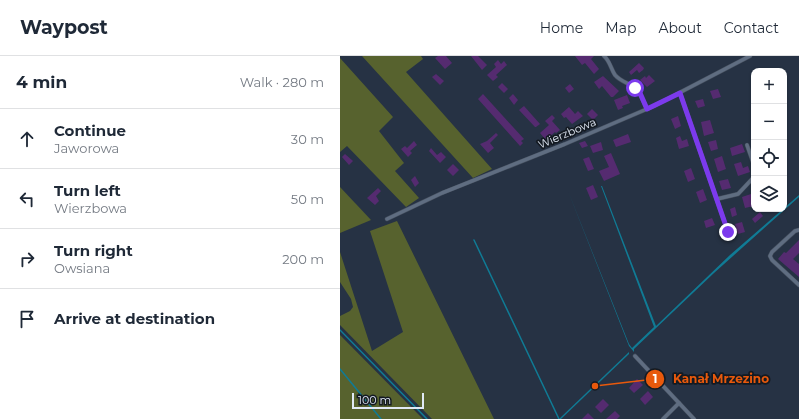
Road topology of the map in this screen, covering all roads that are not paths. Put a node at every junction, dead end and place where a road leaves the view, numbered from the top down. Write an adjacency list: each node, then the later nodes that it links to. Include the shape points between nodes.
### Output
1 (604, 56): 4 (street, via 619,79 640,93)
2 (750, 56): 3 (street, Wierzbowa)
3 (680, 93): 4 (street, Wierzbowa); 8 (street)
4 (647, 109): 9 (street, Wierzbowa, via 442,193)
5 (747, 145): 6 (street)
6 (751, 156)
7 (751, 180): 8 (street, via 738,194)
8 (717, 199): 11 (street)
9 (387, 219)
10 (799, 230): 12 (street, via 770,256)
11 (728, 232)
12 (799, 285)
13 (634, 356): 14 (street)
14 (679, 403): 15 (street); 16 (street)
15 (663, 419)
16 (694, 419)

